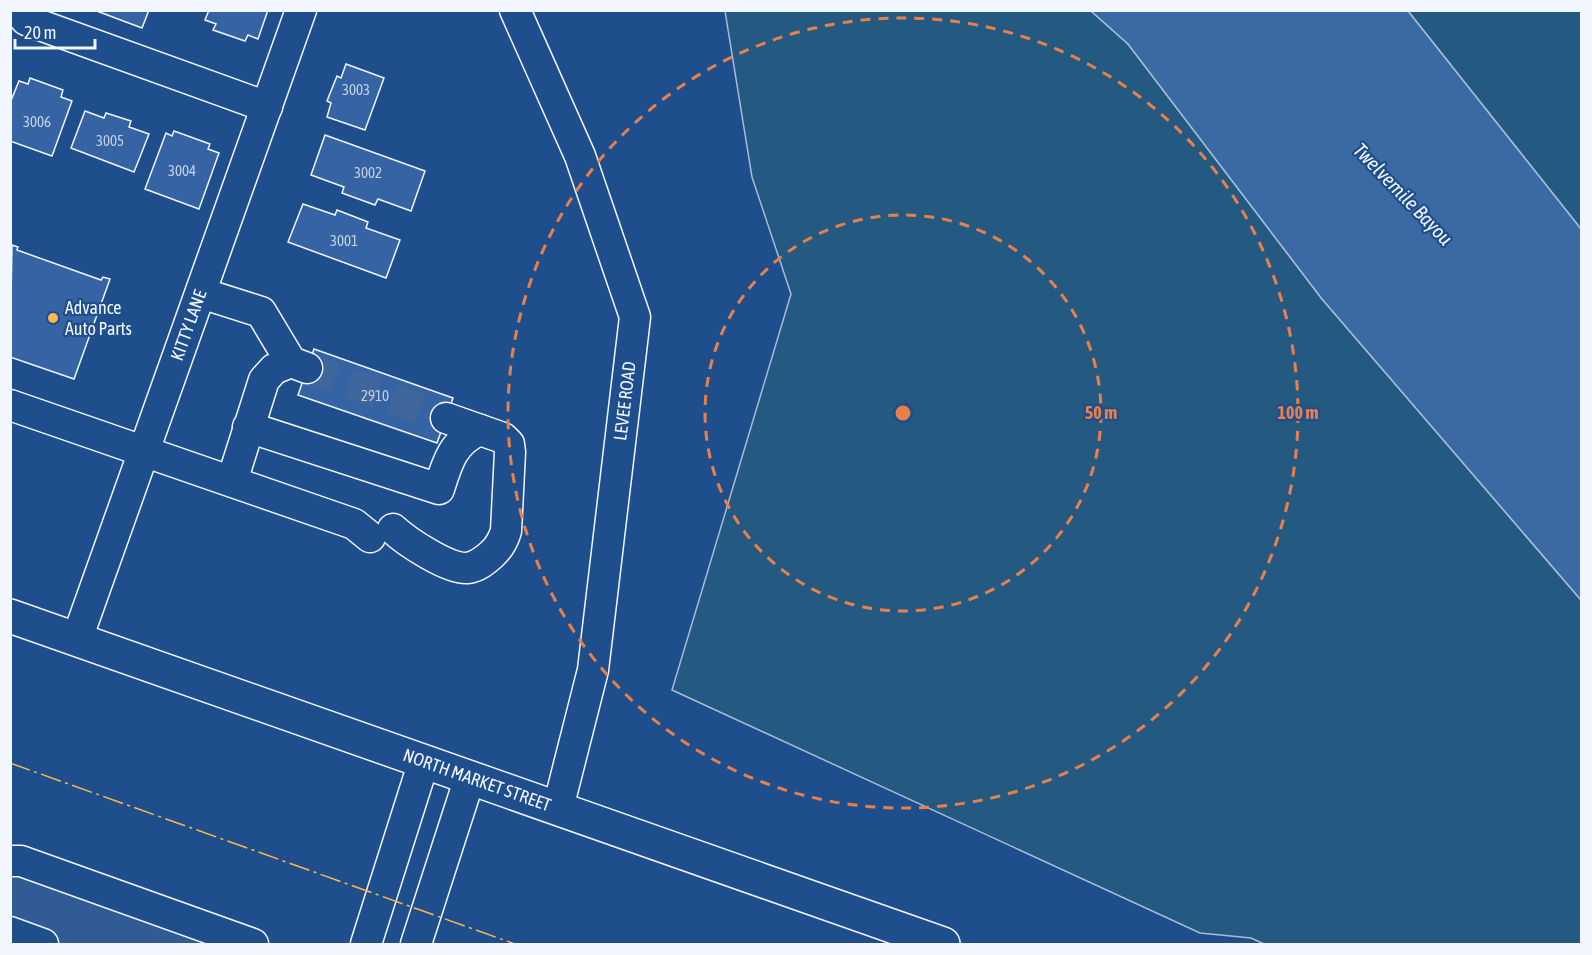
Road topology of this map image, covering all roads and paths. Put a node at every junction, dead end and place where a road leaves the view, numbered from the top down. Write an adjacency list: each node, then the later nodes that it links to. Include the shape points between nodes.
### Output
1 (18, 10): 4 (street, via 26,20)
2 (301, 10): 4 (street, KITTY LANE)
3 (515, 10): 16 (street, LEVEE ROAD, via 580,156 635,317 593,670)
4 (267, 107): 5 (street, KITTY LANE)
5 (201, 293): 8 (street, via 261,312 299,365 274,369 264,380); 10 (street, KITTY LANE)
6 (10, 405): 10 (street)
7 (446, 418): 9 (street)
8 (248, 427): 9 (street, via 439,489 449,458 459,443); 11 (street)
9 (480, 430): 11 (street, via 503,438 510,452 506,531 503,541 477,566 456,567 381,533)
10 (144, 452): 11 (street); 13 (street, KITTY LANE)
11 (232, 482)
12 (10, 616): 13 (main road, NORTH MARKET STREET)
13 (77, 639): 14 (main road, NORTH MARKET STREET)
14 (424, 761): 15 (main road, NORTH MARKET STREET); 19 (street)
15 (470, 777): 16 (main road, NORTH MARKET STREET); 20 (street)
16 (558, 808): 23 (main road, NORTH MARKET STREET)
17 (10, 861): 22 (street, via 21,861)
18 (10, 932): 21 (street)
19 (370, 932): 20 (street, via 413,934)
20 (418, 938)
21 (43, 945)
22 (253, 945)
23 (943, 945)

